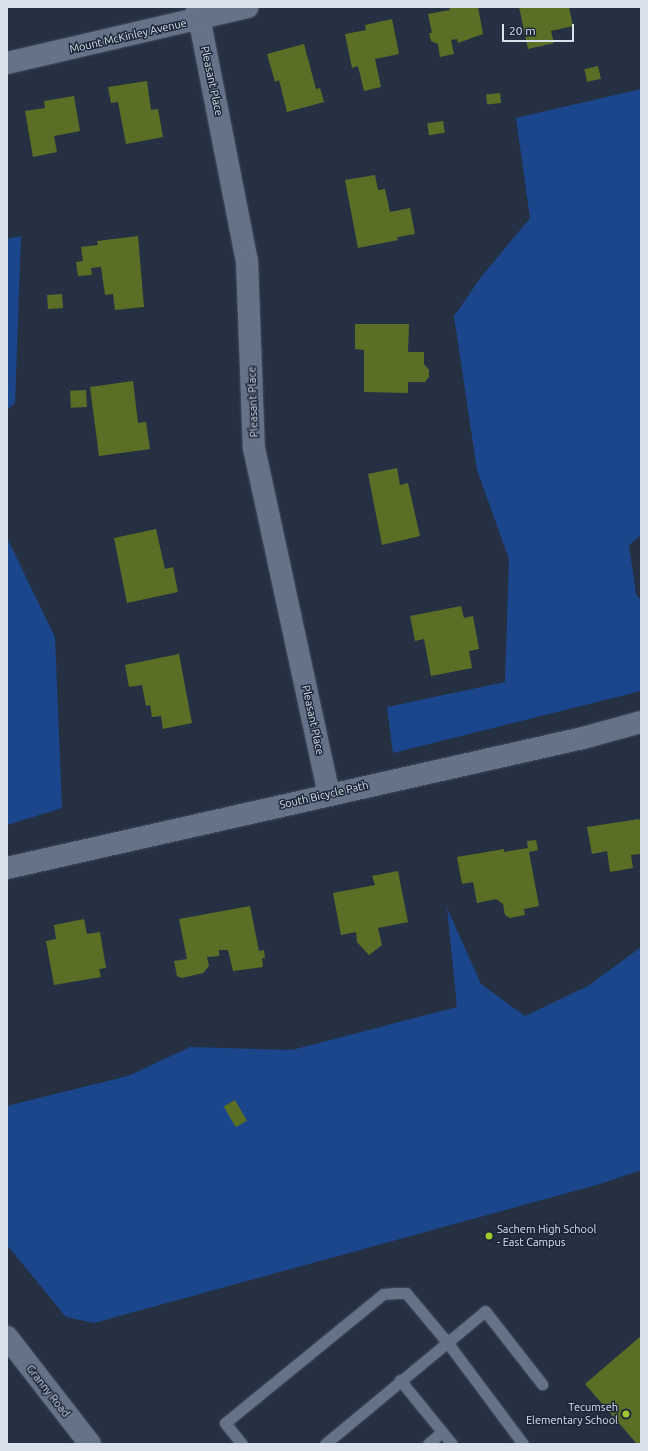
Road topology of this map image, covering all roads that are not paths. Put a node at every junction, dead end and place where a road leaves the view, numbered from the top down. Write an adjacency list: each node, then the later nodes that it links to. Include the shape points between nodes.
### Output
1 (248, 7): 2 (street, Mount McKinley Avenue)
2 (198, 13): 3 (street, Mount McKinley Avenue); 5 (street, Pleasant Place, via 247,261 254,448)
3 (7, 63)
4 (641, 722): 5 (street, South Bicycle Path, via 583,738)
5 (329, 794): 6 (street, South Bicycle Path)
6 (7, 868)
7 (7, 1337): 12 (street, Granny Road)
8 (447, 1342): 9 (lane); 10 (lane, via 484,1311); 13 (lane, via 406,1293 383,1294 225,1424); 17 (lane)
9 (400, 1380): 11 (lane); 14 (lane)
10 (542, 1384)
11 (442, 1432): 15 (lane); 16 (lane)
12 (90, 1444)
13 (242, 1444)
14 (325, 1444)
15 (428, 1444)
16 (452, 1444)
17 (523, 1444)

